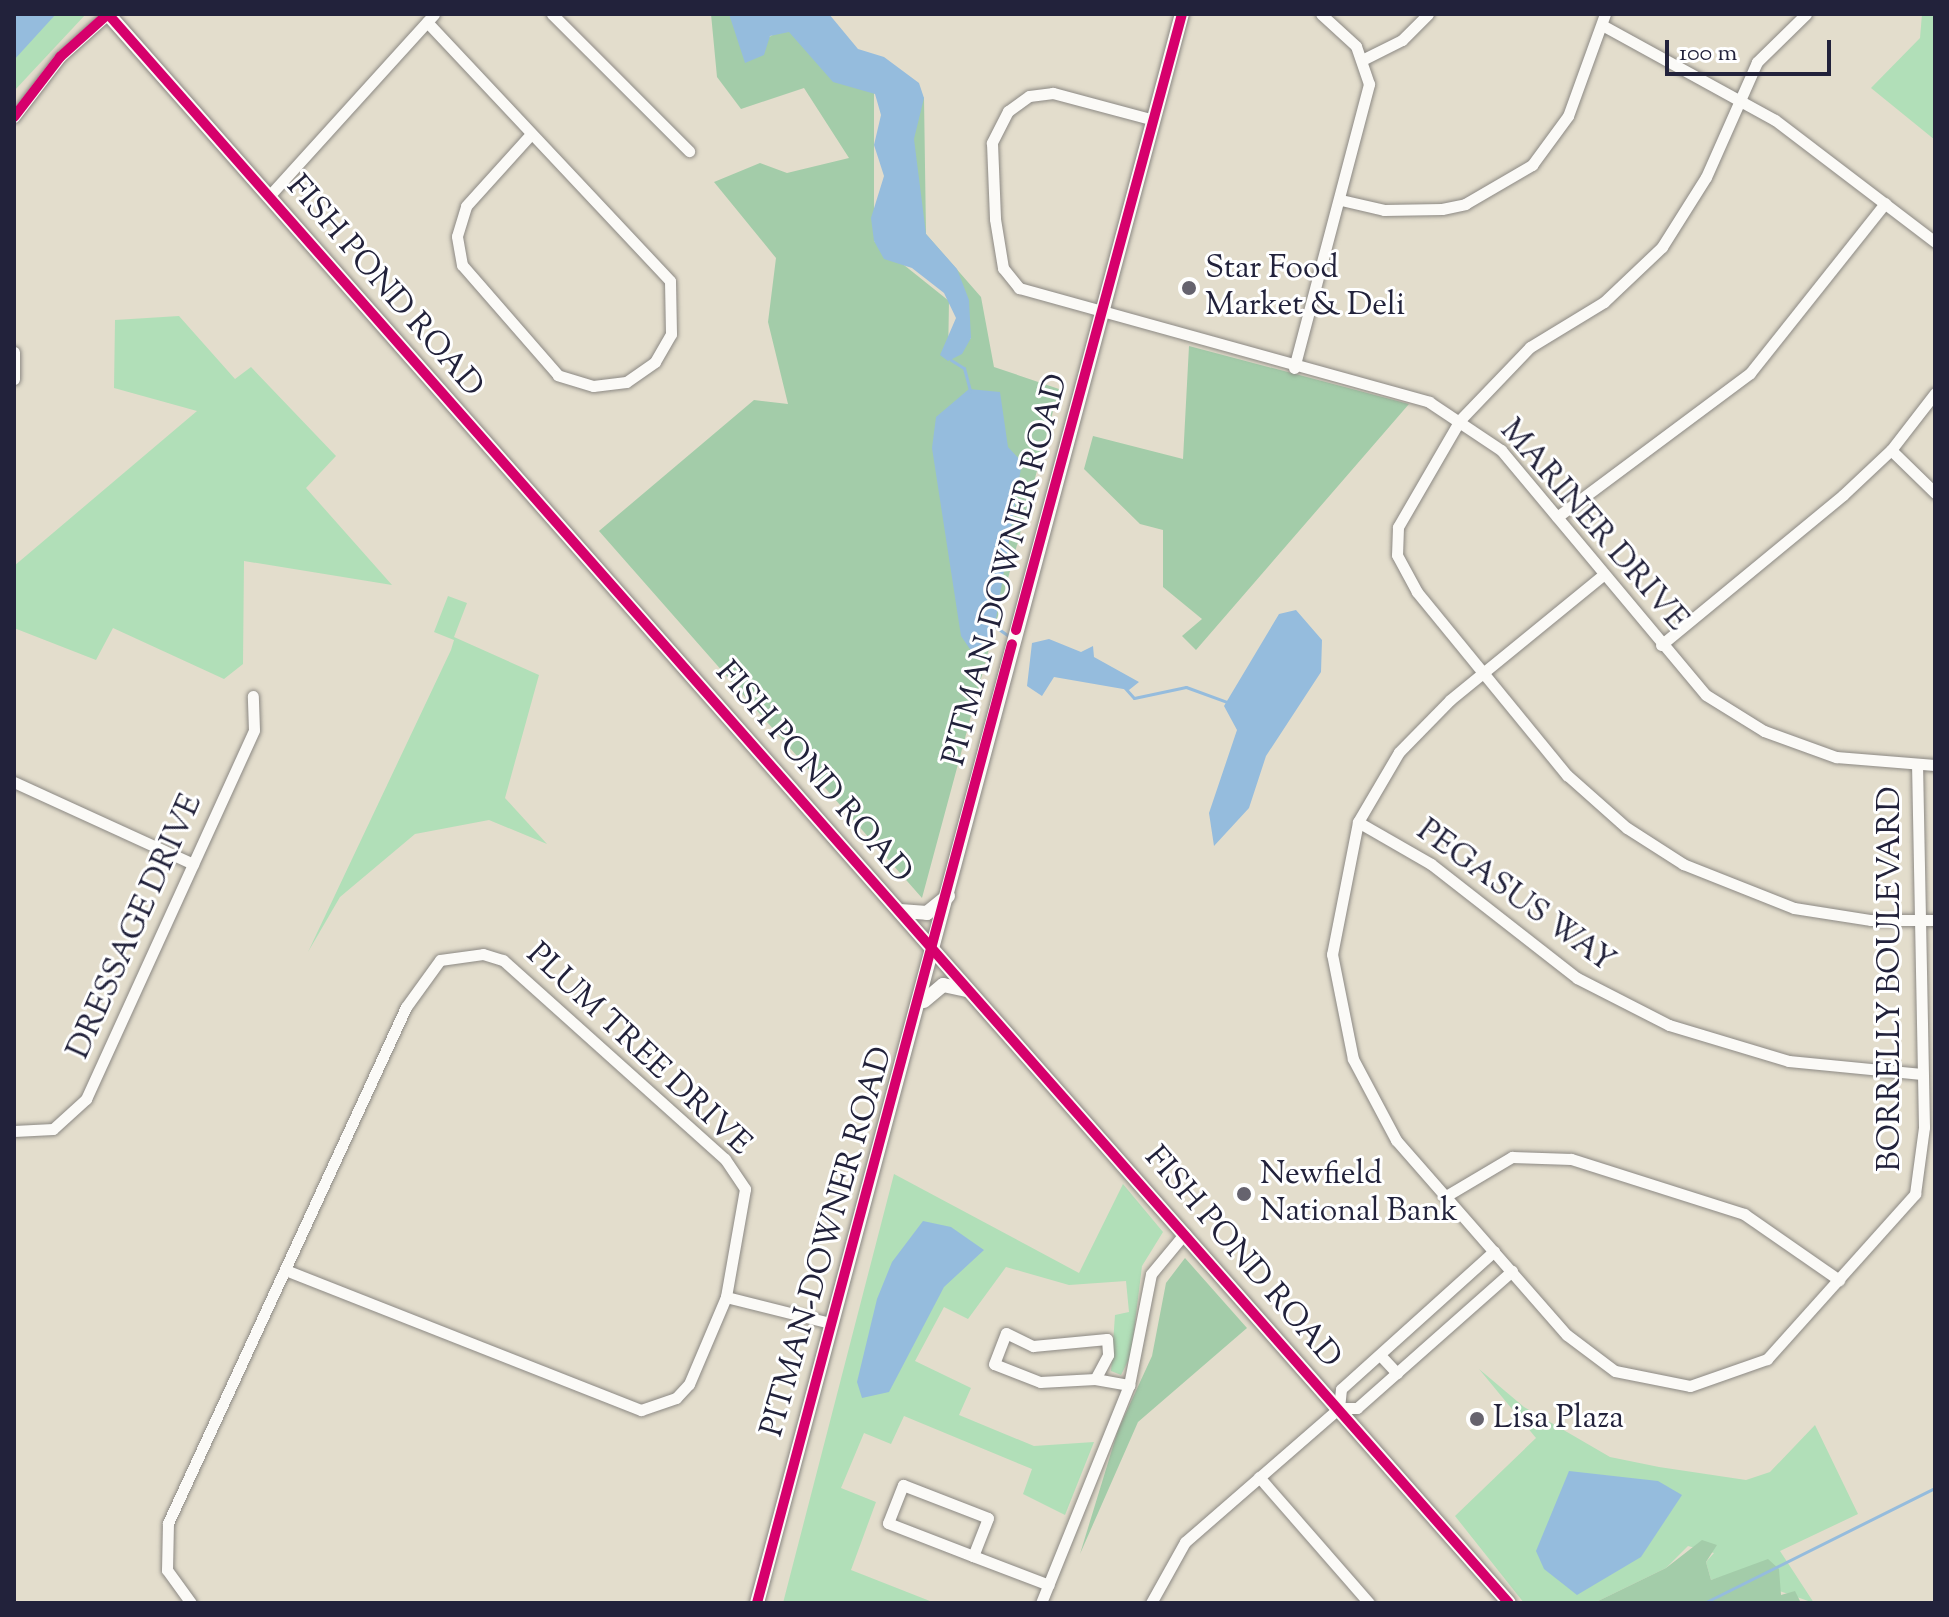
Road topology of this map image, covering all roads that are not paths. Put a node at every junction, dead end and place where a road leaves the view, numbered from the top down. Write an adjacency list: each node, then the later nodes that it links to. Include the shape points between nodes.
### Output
1 (108, 14): 11 (street, via 60,57); 15 (street, FISH POND ROAD)
2 (552, 14): 14 (street)
3 (1182, 14): 12 (street, PITMAN-DOWNER ROAD)
4 (1321, 14): 9 (street)
5 (1428, 14): 9 (street, via 1402,40)
6 (1806, 14): 10 (street, via 1770,46)
7 (430, 18): 13 (street); 15 (street)
8 (1603, 19): 10 (street); 16 (street, via 1568,116 1514,178 1442,209 1384,210)
9 (1362, 60): 16 (street, via 1367,97)
10 (1737, 97): 17 (street); 24 (street, via 1701,187 1662,247 1604,302 1530,347)
11 (14, 117)
12 (1154, 120): 19 (street, PITMAN-DOWNER ROAD); 19 (street, MARINER DRIVE, via 1041,93 1018,102 993,131 996,232 1009,279 1041,299)
13 (531, 134): 13 (street, via 670,281 671,334 655,362 626,382 593,386 558,375 462,265 457,236 463,213)
14 (689, 151)
15 (270, 195): 38 (street, FISH POND ROAD)
16 (1341, 200): 21 (street)
17 (1885, 203): 18 (street); 27 (street, via 1750,373)
18 (1935, 242)
19 (1103, 307): 21 (street, MARINER DRIVE); 37 (street, PITMAN-DOWNER ROAD)
20 (14, 352): 22 (street)
21 (1294, 368): 24 (street, MARINER DRIVE, via 1417,398)
22 (14, 379)
23 (1935, 393): 25 (street)
24 (1460, 420): 27 (street, MARINER DRIVE, via 1501,450); 30 (street, via 1395,540 1404,574)
25 (1891, 450): 26 (street); 29 (street)
26 (1935, 493)
27 (1557, 517): 28 (street, MARINER DRIVE)
28 (1603, 575): 29 (street, MARINER DRIVE); 30 (street, BORRELLY BOULEVARD)
29 (1661, 645): 33 (street, MARINER DRIVE, via 1706,695 1764,731 1836,757)
30 (1483, 672): 35 (street, BORRELLY BOULEVARD, via 1399,752); 40 (street, via 1578,788 1683,864 1794,908)
31 (253, 696): 36 (street, DRESSAGE DRIVE, via 254,730)
32 (1935, 765): 33 (street, MARINER DRIVE)
33 (1917, 767): 40 (street, BORRELLY BOULEVARD)
34 (14, 782): 36 (street)
35 (1358, 822): 44 (street, PEGASUS WAY, via 1431,864 1577,978 1669,1025 1767,1057); 46 (street, BORRELLY BOULEVARD, via 1333,928 1340,1019 1383,1119)
36 (193, 864): 45 (street, DRESSAGE DRIVE, via 81,1108 53,1129)
37 (951, 893): 38 (street, via 927,913); 41 (street, PITMAN-DOWNER ROAD)
38 (900, 911): 41 (street, FISH POND ROAD)
39 (1935, 920): 40 (street)
40 (1920, 921): 44 (street, BORRELLY BOULEVARD)
41 (935, 952): 42 (street, FISH POND ROAD); 43 (street, PITMAN-DOWNER ROAD)
42 (973, 995): 43 (street, via 943,985); 47 (street, FISH POND ROAD)
43 (921, 1005): 53 (street, PITMAN-DOWNER ROAD)
44 (1921, 1074): 51 (street, BORRELLY BOULEVARD, via 1921,1180)
45 (14, 1131)
46 (1446, 1196): 48 (street, BORRELLY BOULEVARD); 51 (street, via 1512,1157 1571,1159 1744,1214)
47 (1185, 1233): 57 (street, via 1151,1274); 58 (street, FISH POND ROAD)
48 (1494, 1251): 49 (street, BORRELLY BOULEVARD); 54 (street)
49 (1512, 1271): 51 (street, BORRELLY BOULEVARD, via 1593,1358 1635,1380 1690,1386 1767,1359); 55 (street)
50 (290, 1272): 52 (street, PLUM TREE DRIVE, via 641,1410 676,1398 689,1384); 52 (street, PLUM TREE DRIVE, via 419,983 440,960 483,954 503,960 739,1176 746,1208); 62 (street, PLUM TREE DRIVE, via 168,1523 167,1570)
51 (1839, 1280)
52 (726, 1297): 53 (street)
53 (830, 1323): 63 (street, PITMAN-DOWNER ROAD)
54 (1380, 1355): 55 (street); 58 (street, via 1341,1389)
55 (1397, 1373): 58 (street, via 1357,1408)
56 (1095, 1379): 56 (street, via 1040,1382 994,1364 1006,1333 1033,1346 1107,1339); 57 (street)
57 (1129, 1385): 61 (street)
58 (1339, 1408): 59 (street); 67 (street, FISH POND ROAD)
59 (1259, 1477): 65 (street, via 1185,1542); 66 (street)
60 (973, 1556): 60 (street, via 888,1523 903,1485 988,1518); 61 (street)
61 (1049, 1585): 64 (street)
62 (191, 1603)
63 (757, 1603)
64 (1041, 1603)
65 (1151, 1603)
66 (1369, 1603)
67 (1509, 1603)

